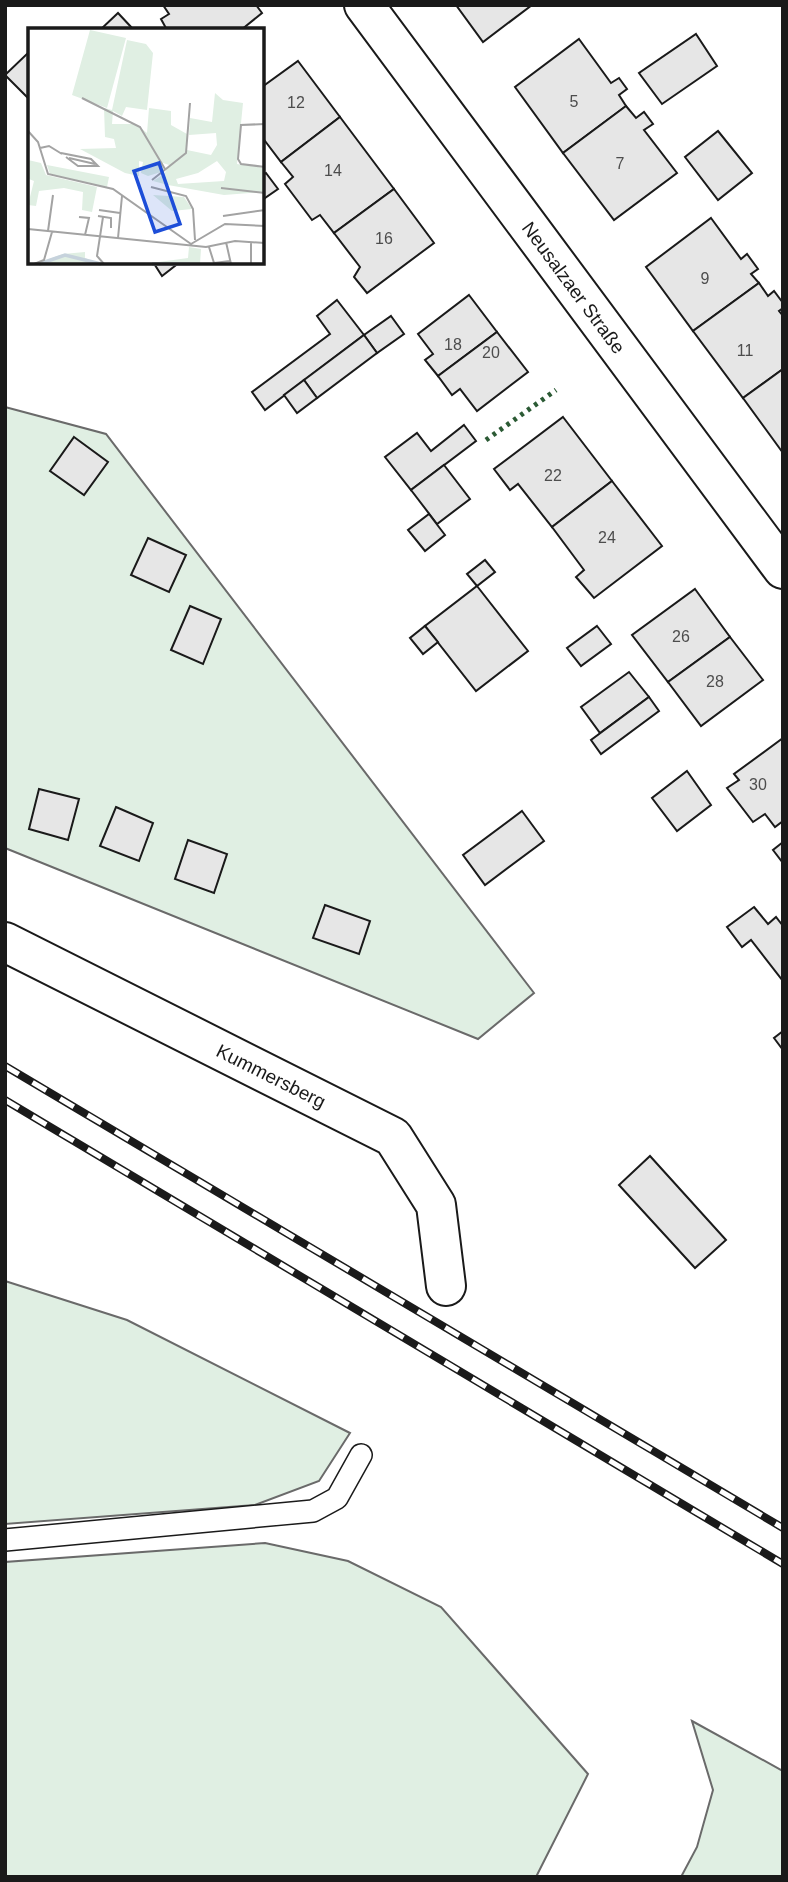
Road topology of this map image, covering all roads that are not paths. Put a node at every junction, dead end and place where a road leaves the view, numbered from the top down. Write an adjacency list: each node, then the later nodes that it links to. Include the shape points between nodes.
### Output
1 (364, 5): 2 (main road, Neusalzaer Straße)
2 (783, 569)
3 (5, 942): 4 (main road, Kummersberg, via 393,1137 436,1205)
4 (446, 1286)
5 (361, 1455): 6 (lane, via 337,1498 313,1511)
6 (5, 1540)

